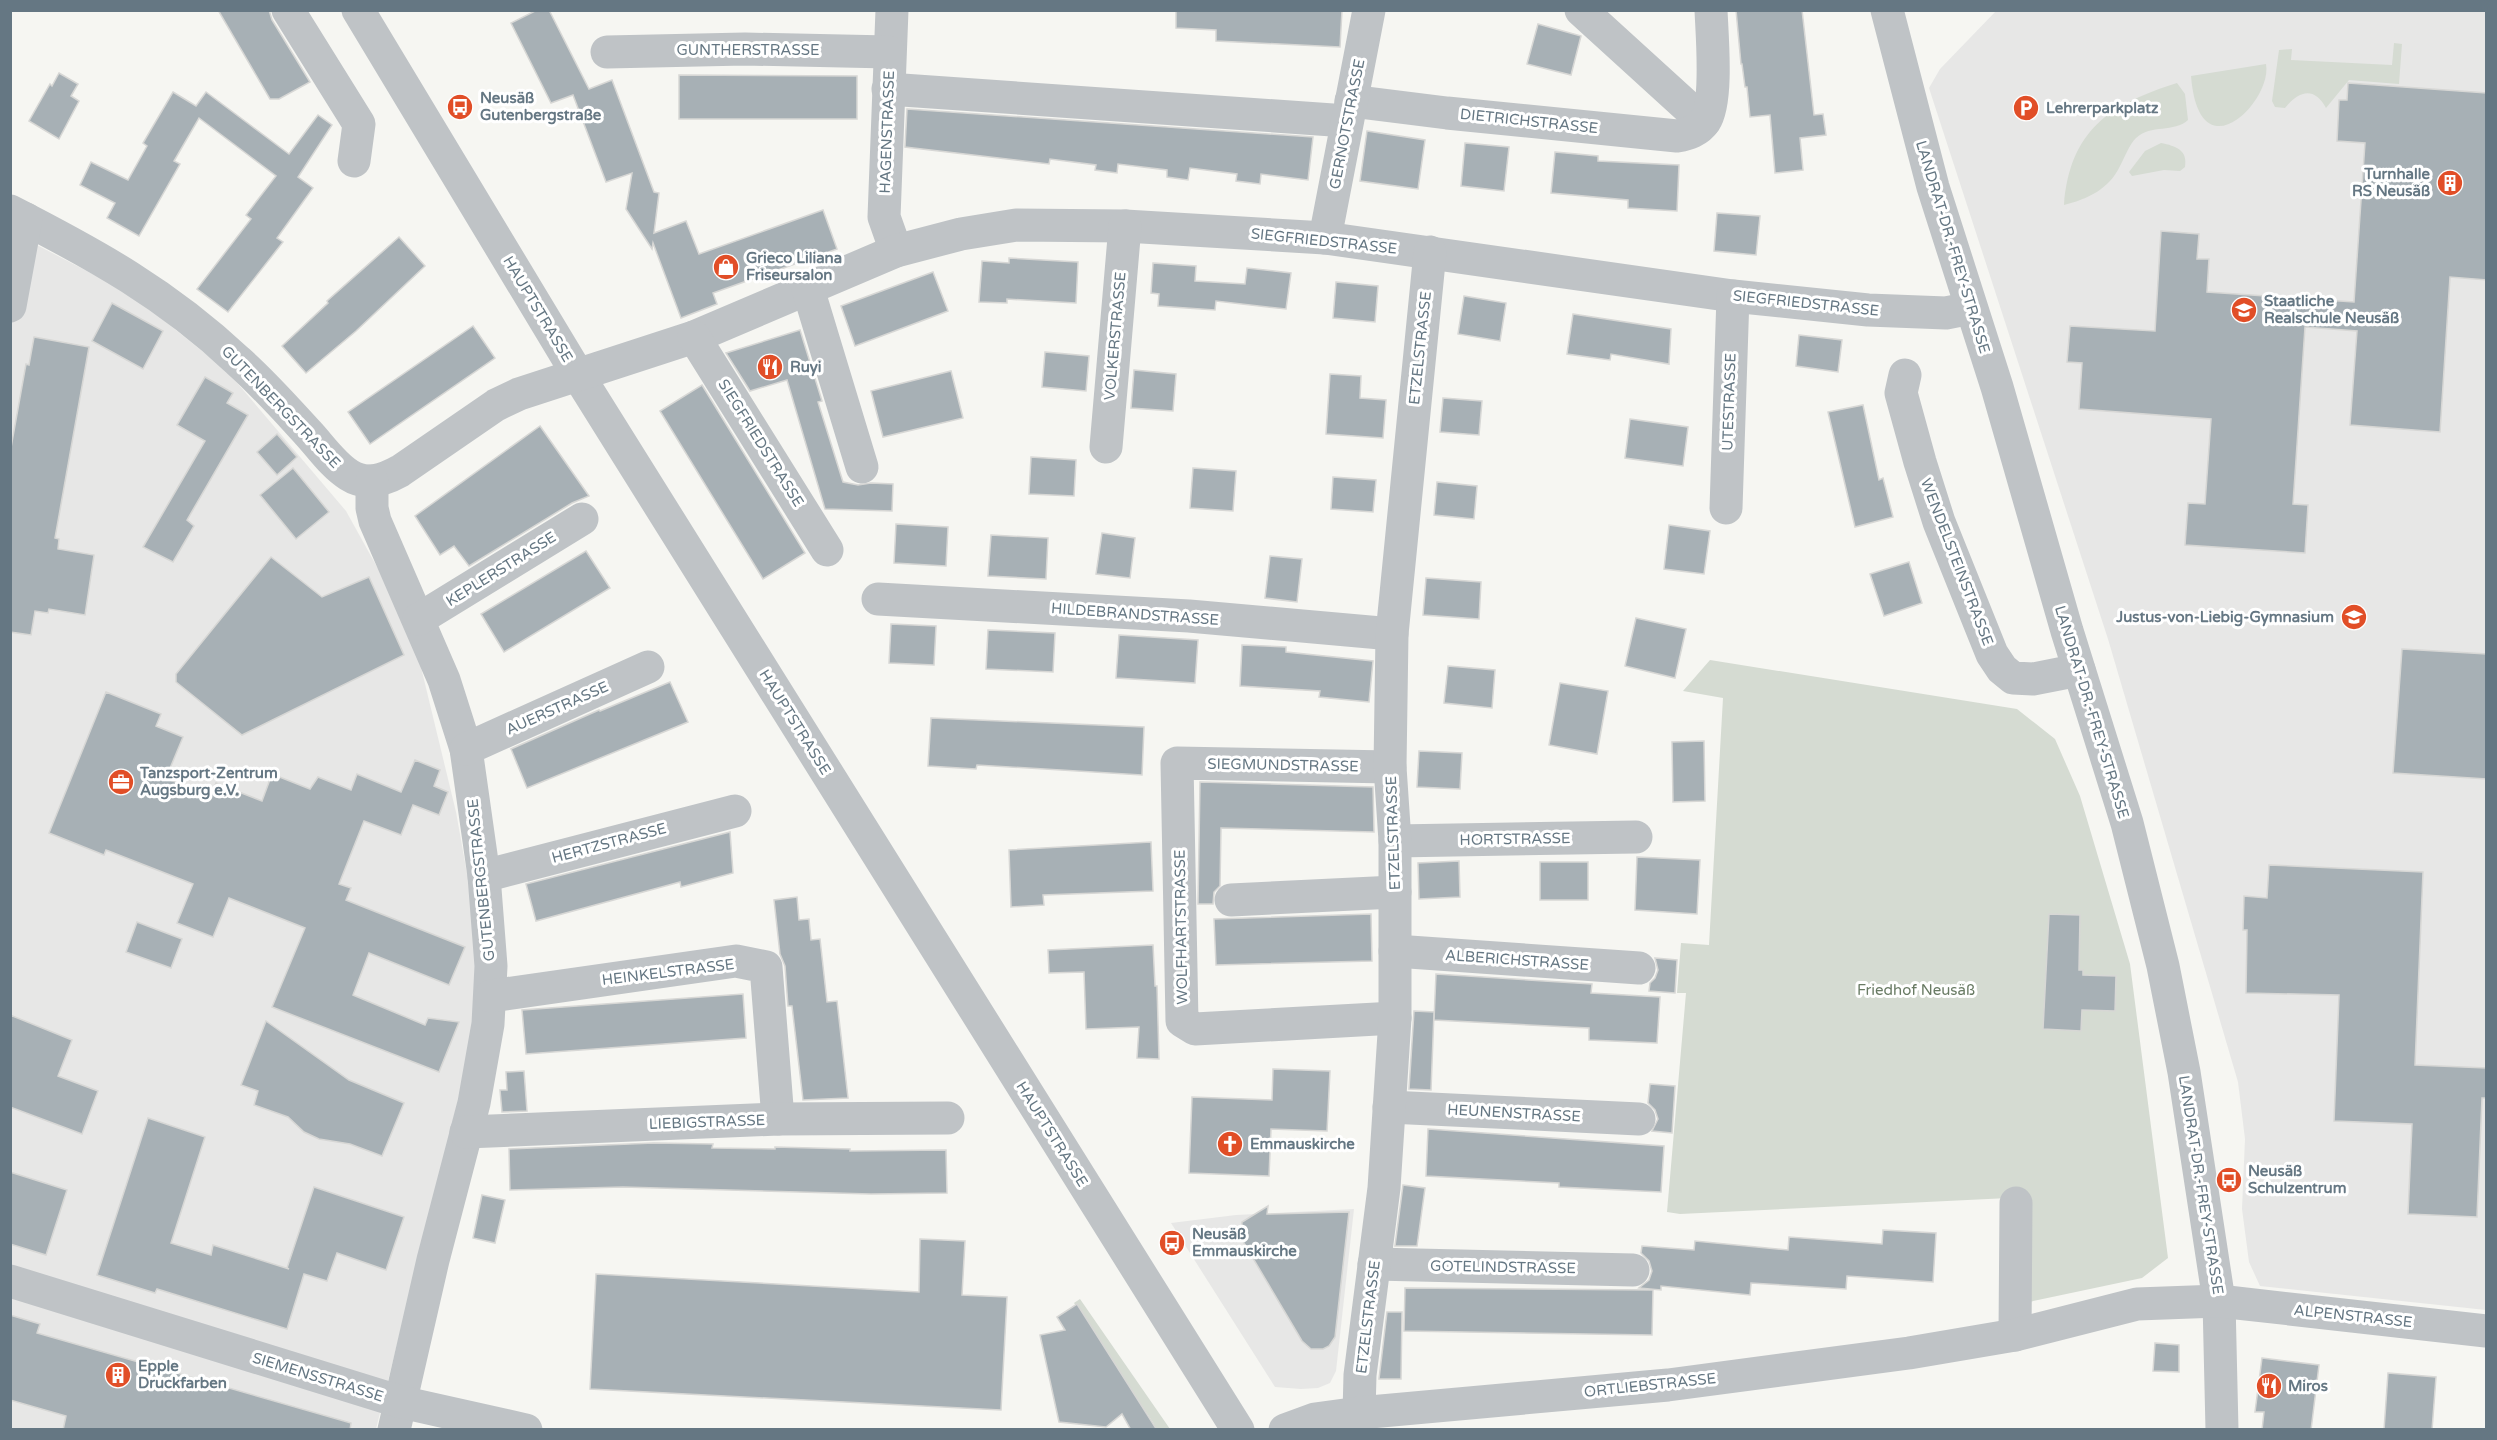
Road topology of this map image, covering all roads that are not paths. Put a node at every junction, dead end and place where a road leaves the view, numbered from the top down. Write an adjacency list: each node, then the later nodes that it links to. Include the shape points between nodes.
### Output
1 (288, 10): 13 (street, via 359,124)
2 (358, 10): 24 (street, HAUPTSTRASSE)
3 (892, 10): 9 (street, HAGENSTRASSE)
4 (1369, 10): 11 (street, GERNOTSTRASSE)
5 (1581, 10): 12 (street)
6 (1711, 10): 12 (street, via 1711,102)
7 (1887, 10): 22 (street, LANDRAT-DR.-FREY-STRASSE, via 1930,176)
8 (608, 52): 9 (street, GUNTHERSTRASSE)
9 (889, 52): 10 (street, HAGENSTRASSE)
10 (888, 89): 11 (street); 17 (street, HAGENSTRASSE, via 884,217)
11 (1349, 111): 12 (street, DIETRICHSTRASSE, via 1447,113 1677,136 1689,134); 16 (street, GERNOTSTRASSE)
12 (1704, 122)
13 (354, 161)
14 (18, 215): 21 (street); 28 (street, GUTENBERGSTRASSE, via 124,272 204,330 268,388 339,467 356,479)
15 (1125, 226): 16 (street, SIEGFRIEDSTRASSE); 17 (street, SIEGFRIEDSTRASSE, via 1016,225); 26 (street, VOLKERSTRASSE)
16 (1325, 238): 18 (street, SIEGFRIEDSTRASSE)
17 (896, 251): 19 (street, SIEGFRIEDSTRASSE)
18 (1430, 252): 20 (street, SIEGFRIEDSTRASSE); 34 (street, ETZELSTRASSE)
19 (808, 289): 23 (street, SIEGFRIEDSTRASSE); 27 (street)
20 (1733, 296): 22 (street, SIEGFRIEDSTRASSE, via 1868,310 1946,313); 29 (street, UTESTRASSE)
21 (10, 306)
22 (1971, 308): 36 (street, LANDRAT-DR.-FREY-STRASSE)
23 (694, 337): 24 (street, SIEGFRIEDSTRASSE); 31 (street, SIEGFRIEDSTRASSE)
24 (578, 375): 28 (street, via 496,405 400,471); 65 (street, HAUPTSTRASSE)
25 (1905, 375): 36 (street, WENDELSTEINSTRASSE, via 1901,393 1920,462 1992,654 2013,678 2033,679)
26 (1106, 447)
27 (862, 467)
28 (372, 482): 33 (street, GUTENBERGSTRASSE, via 375,521)
29 (1726, 508)
30 (582, 519): 33 (street, KEPLERSTRASSE)
31 (827, 550)
32 (878, 599): 34 (street, HILDEBRANDSTRASSE, via 1189,616)
33 (419, 619): 37 (street, GUTENBERGSTRASSE)
34 (1392, 634): 39 (street, ETZELSTRASSE)
35 (648, 667): 37 (street, AUERSTRASSE)
36 (2079, 670): 59 (street, LANDRAT-DR.-FREY-STRASSE, via 2127,823 2163,966 2184,1072)
37 (466, 749): 43 (street, GUTENBERGSTRASSE)
38 (1177, 763): 39 (street, SIEGMUNDSTRASSE); 49 (street, WOLFHARTSTRASSE, via 1182,1021 1195,1029)
39 (1390, 767): 42 (street, ETZELSTRASSE)
40 (735, 811): 43 (street, HERTZSTRASSE)
41 (1636, 837): 42 (street, HORTSTRASSE)
42 (1395, 841): 44 (street, ETZELSTRASSE)
43 (484, 876): 48 (street, GUTENBERGSTRASSE)
44 (1395, 892): 45 (street); 46 (street, ETZELSTRASSE)
45 (1232, 900)
46 (1395, 951): 47 (street, ALBERICHSTRASSE); 49 (street, ETZELSTRASSE)
47 (1639, 968)
48 (491, 996): 52 (street, HEINKELSTRASSE, via 736,961 766,967); 54 (street, GUTENBERGSTRASSE, via 485,1047)
49 (1395, 1018): 50 (street, ETZELSTRASSE)
50 (1389, 1107): 53 (street, HEUNENSTRASSE); 56 (street, ETZELSTRASSE)
51 (948, 1118): 52 (street, LIEBIGSTRASSE)
52 (778, 1119): 54 (street, LIEBIGSTRASSE)
53 (1639, 1119)
54 (466, 1132): 63 (street, GUTENBERGSTRASSE)
55 (2016, 1203): 61 (street)
56 (1374, 1264): 57 (street, GOTELINDSTRASSE); 62 (street, ETZELSTRASSE)
57 (1633, 1270)
58 (10, 1281): 63 (street, SIEMENSSTRASSE)
59 (2219, 1301): 60 (street, ALPENSTRASSE); 61 (street, ORTLIEBSTRASSE, via 2137,1304); 67 (street, LANDRAT-DR.-FREY-STRASSE)
60 (2487, 1331)
61 (2015, 1335): 62 (street, ORTLIEBSTRASSE, via 1668,1385)
62 (1359, 1413): 66 (street, ORTLIEBSTRASSE, via 1315,1419)
63 (397, 1416): 64 (street, SIEMENSSTRASSE)
64 (526, 1430)
65 (1238, 1430)
66 (1285, 1430)
67 (2222, 1430)

